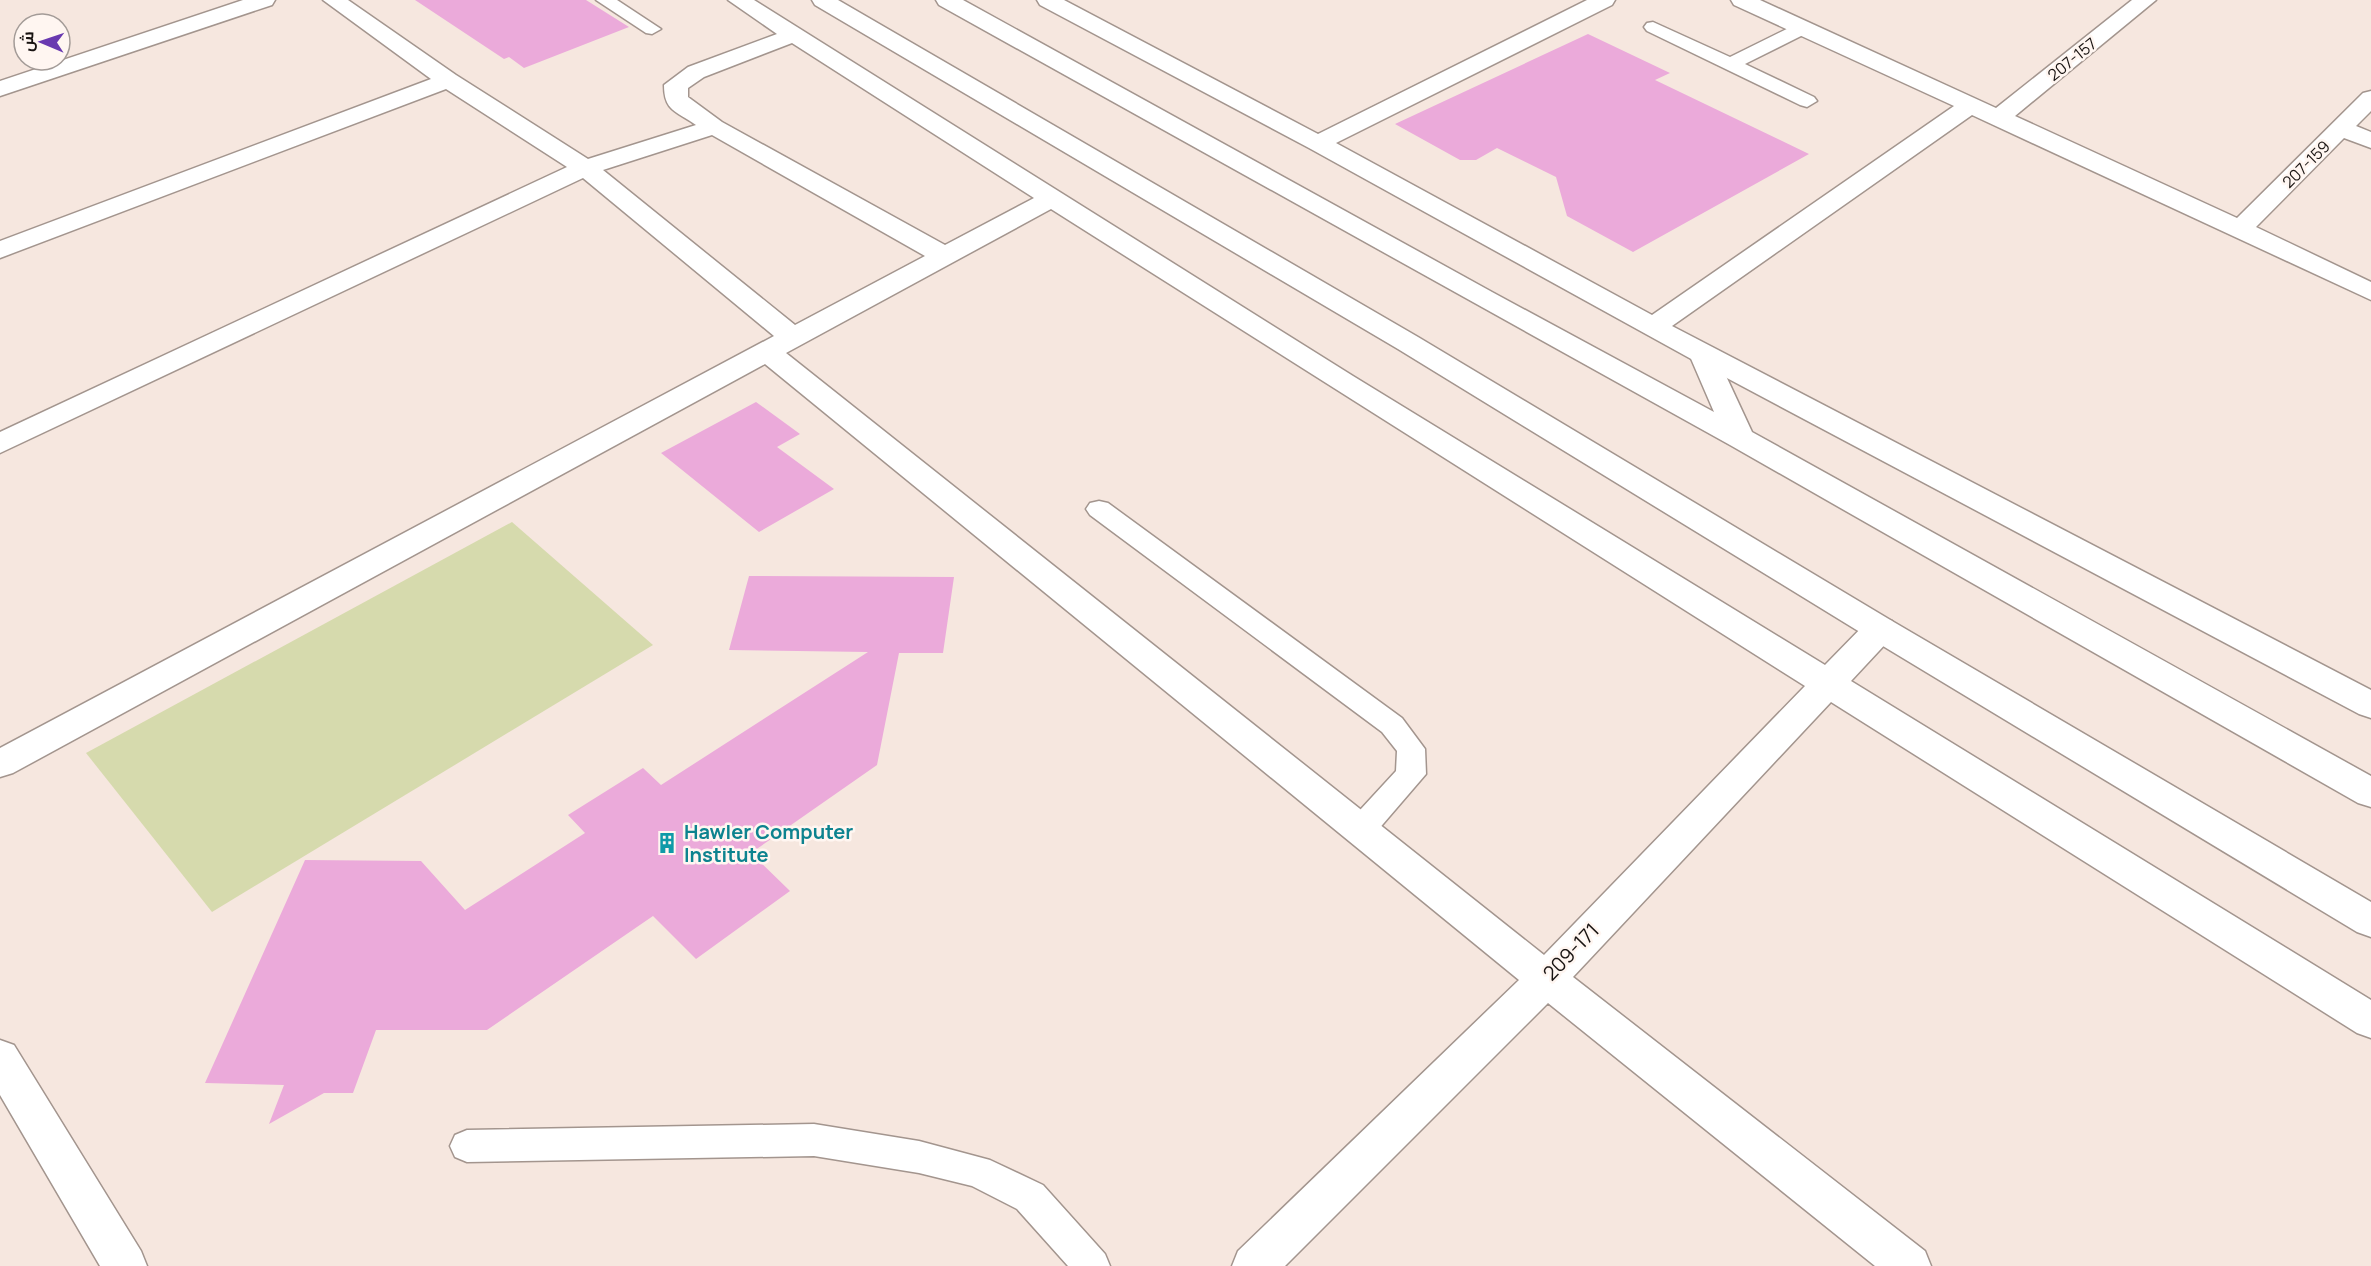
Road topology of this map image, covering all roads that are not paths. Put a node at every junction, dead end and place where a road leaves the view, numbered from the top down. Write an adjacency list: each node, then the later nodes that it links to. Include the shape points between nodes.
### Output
1 (264, 0): 17 (street)
2 (334, 0): 16 (street)
3 (605, 0): 13 (lane)
4 (739, 0): 14 (street)
5 (823, 0): 38 (street, via 1408,343)
6 (946, 0): 35 (street)
7 (1048, 0): 25 (street)
8 (1604, 0): 25 (street)
9 (2145, 0): 21 (street, 207-157)
10 (1761, 3): 12 (street)
11 (1653, 27): 15 (lane)
12 (1803, 28): 15 (lane); 20 (street)
13 (652, 29)
14 (794, 35): 22 (street, via 696,72 676,85 676,100); 27 (street)
15 (1731, 64): 19 (lane)
16 (448, 80): 26 (street); 29 (street)
17 (0, 89)
18 (2371, 98): 23 (street, 207-159)
19 (1807, 101)
20 (1971, 105): 21 (street); 32 (street)
21 (1998, 118): 28 (street)
22 (714, 127): 26 (street); 30 (street)
23 (2341, 128): 24 (street); 28 (street, 207-159)
24 (2371, 141)
25 (1318, 143): 32 (street)
26 (585, 168): 33 (street); 36 (street)
27 (1052, 198): 30 (street); 39 (street)
28 (2240, 229): 31 (street)
29 (0, 250)
30 (945, 256): 33 (street)
31 (2371, 292)
32 (1653, 327): 34 (street)
33 (780, 345): 41 (street); 43 (street)
34 (1702, 354): 35 (street); 40 (street)
35 (1740, 438): 42 (street)
36 (0, 444)
37 (1099, 509): 43 (lane, via 1392,725 1411,748 1411,774)
38 (1880, 629): 39 (street, 209-171); 44 (street)
39 (1829, 684): 45 (street, 209-171); 46 (street)
40 (2371, 705)
41 (0, 764)
42 (2371, 794)
43 (1360, 830): 45 (street)
44 (2371, 921)
45 (1546, 979): 51 (street, 209-171); 52 (street)
46 (2371, 1021)
47 (0, 1058): 49 (street)
48 (467, 1146): 50 (lane, via 814,1140 919,1157 978,1171 1030,1197)
49 (125, 1266)
50 (1092, 1266)
51 (1254, 1266)
52 (1910, 1266)

